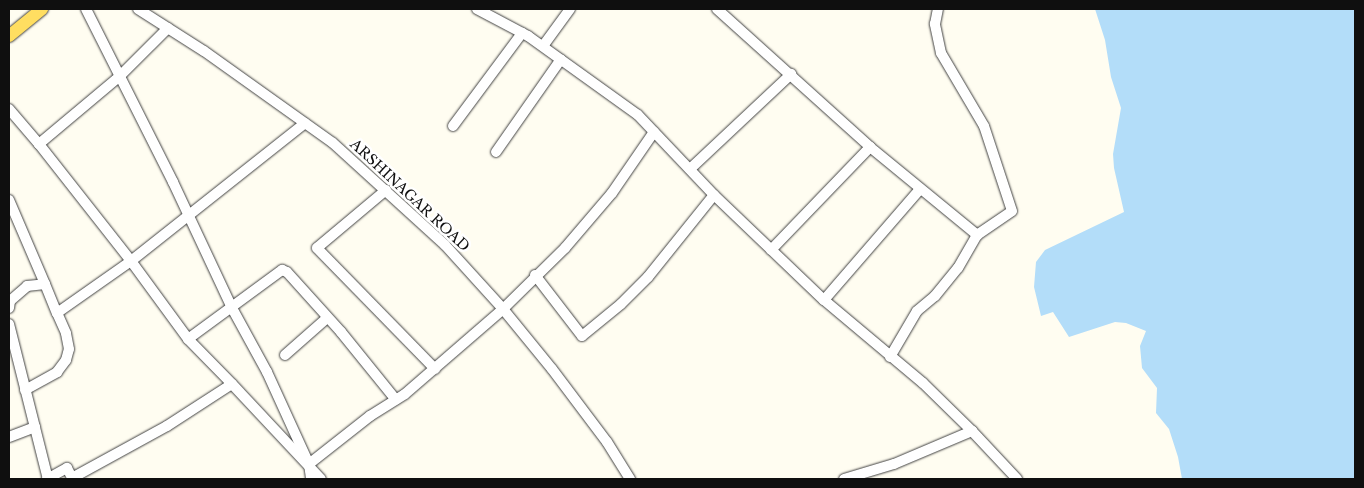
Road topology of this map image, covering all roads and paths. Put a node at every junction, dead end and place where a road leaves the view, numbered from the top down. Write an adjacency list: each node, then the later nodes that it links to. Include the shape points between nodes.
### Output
1 (42, 9): 10 (main road)
2 (86, 9): 14 (street)
3 (138, 9): 8 (street, ARSHINAGAR ROAD)
4 (477, 9): 9 (street)
5 (570, 9): 11 (street)
6 (717, 9): 13 (street)
7 (938, 9): 28 (street, via 935,24 941,53 984,126 1012,211)
8 (168, 28): 14 (street); 16 (street, ARSHINAGAR ROAD)
9 (522, 33): 11 (street); 17 (street)
10 (9, 36)
11 (543, 46): 12 (street)
12 (561, 59): 18 (street, via 638,115); 21 (street)
13 (791, 74): 20 (street); 22 (street)
14 (120, 76): 19 (street); 27 (street)
15 (9, 109): 19 (street)
16 (305, 123): 24 (street, ARSHINAGAR ROAD); 27 (street)
17 (453, 126)
18 (654, 132): 22 (street); 31 (street, via 612,193 565,248)
19 (39, 144): 30 (street)
20 (870, 147): 23 (street); 29 (street)
21 (496, 152)
22 (690, 169): 25 (street)
23 (920, 188): 28 (street); 33 (street)
24 (386, 190): 36 (street, ARSHINAGAR ROAD, via 445,245); 43 (street, via 317,248)
25 (714, 195): 29 (street); 31 (street, via 648,277 582,336)
26 (9, 200): 32 (street)
27 (190, 217): 30 (street); 35 (street)
28 (977, 235): 42 (street, via 958,268 935,296 917,311)
29 (771, 250): 33 (street)
30 (130, 262): 37 (street); 40 (street)
31 (535, 275): 36 (street)
32 (44, 284): 34 (street, via 27,286 10,301); 37 (street)
33 (824, 300): 42 (street)
34 (9, 308)
35 (232, 308): 38 (street, via 282,270); 40 (street); 50 (street, via 267,372)
36 (503, 308): 43 (street); 54 (street, ARSHINAGAR ROAD, via 607,442)
37 (57, 313): 45 (street, via 66,333 69,349 66,360 57,372)
38 (327, 318): 41 (street); 46 (street)
39 (9, 324): 45 (street)
40 (188, 339): 44 (street)
41 (285, 356)
42 (890, 357): 48 (street)
43 (435, 370): 46 (street)
44 (232, 384): 50 (street); 51 (street, via 168,426 72,478 67,468)
45 (25, 390): 47 (street)
46 (396, 400): 50 (street, via 370,416)
47 (35, 428): 49 (street); 51 (street)
48 (972, 431): 55 (street, via 894,464); 56 (street)
49 (9, 437)
50 (309, 464): 52 (street); 53 (street)
51 (48, 479)
52 (310, 479)
53 (321, 479)
54 (630, 479)
55 (844, 479)
56 (1017, 479)

